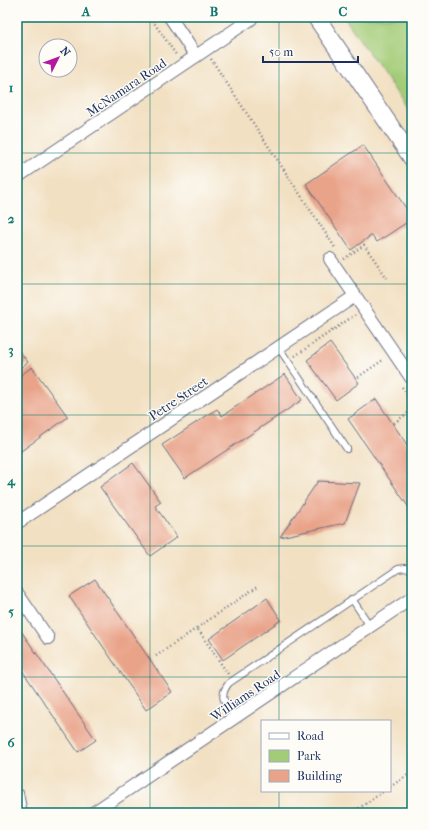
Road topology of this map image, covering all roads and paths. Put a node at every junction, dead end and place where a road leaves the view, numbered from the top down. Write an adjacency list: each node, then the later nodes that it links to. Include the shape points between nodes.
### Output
1 (150, 17): 6 (path)
2 (170, 17): 5 (street)
3 (316, 17): 7 (main road)
4 (251, 19): 5 (street, McNamara Road)
5 (201, 53): 6 (street, McNamara Road); 9 (path)
6 (183, 65): 8 (street, McNamara Road)
7 (412, 158)
8 (17, 177)
9 (335, 256): 12 (street)
10 (343, 259): 11 (path, via 364,245)
11 (387, 278)
12 (355, 296): 13 (street); 14 (street, Petre Street)
13 (364, 309): 16 (path); 18 (street)
14 (279, 348): 16 (lane); 22 (street, Petre Street)
15 (383, 360): 17 (path)
16 (288, 361): 21 (lane)
17 (358, 377)
18 (412, 379)
19 (412, 410): 20 (path)
20 (394, 423)
21 (347, 449)
22 (17, 523)
23 (412, 570): 27 (lane, via 398,569)
24 (258, 586): 29 (path)
25 (17, 593): 30 (street)
26 (412, 598): 28 (street, Williams Road)
27 (352, 599): 28 (lane); 33 (lane, via 229,682 223,690 223,698)
28 (370, 626): 33 (street, Williams Road)
29 (197, 628): 31 (path); 32 (path)
30 (48, 638)
31 (156, 656)
32 (228, 674)
33 (236, 718): 39 (street, Williams Road)
34 (412, 772): 35 (path)
35 (391, 786)
36 (383, 792): 40 (path)
37 (20, 793): 38 (lane)
38 (24, 813)
39 (93, 813)
40 (352, 813)

